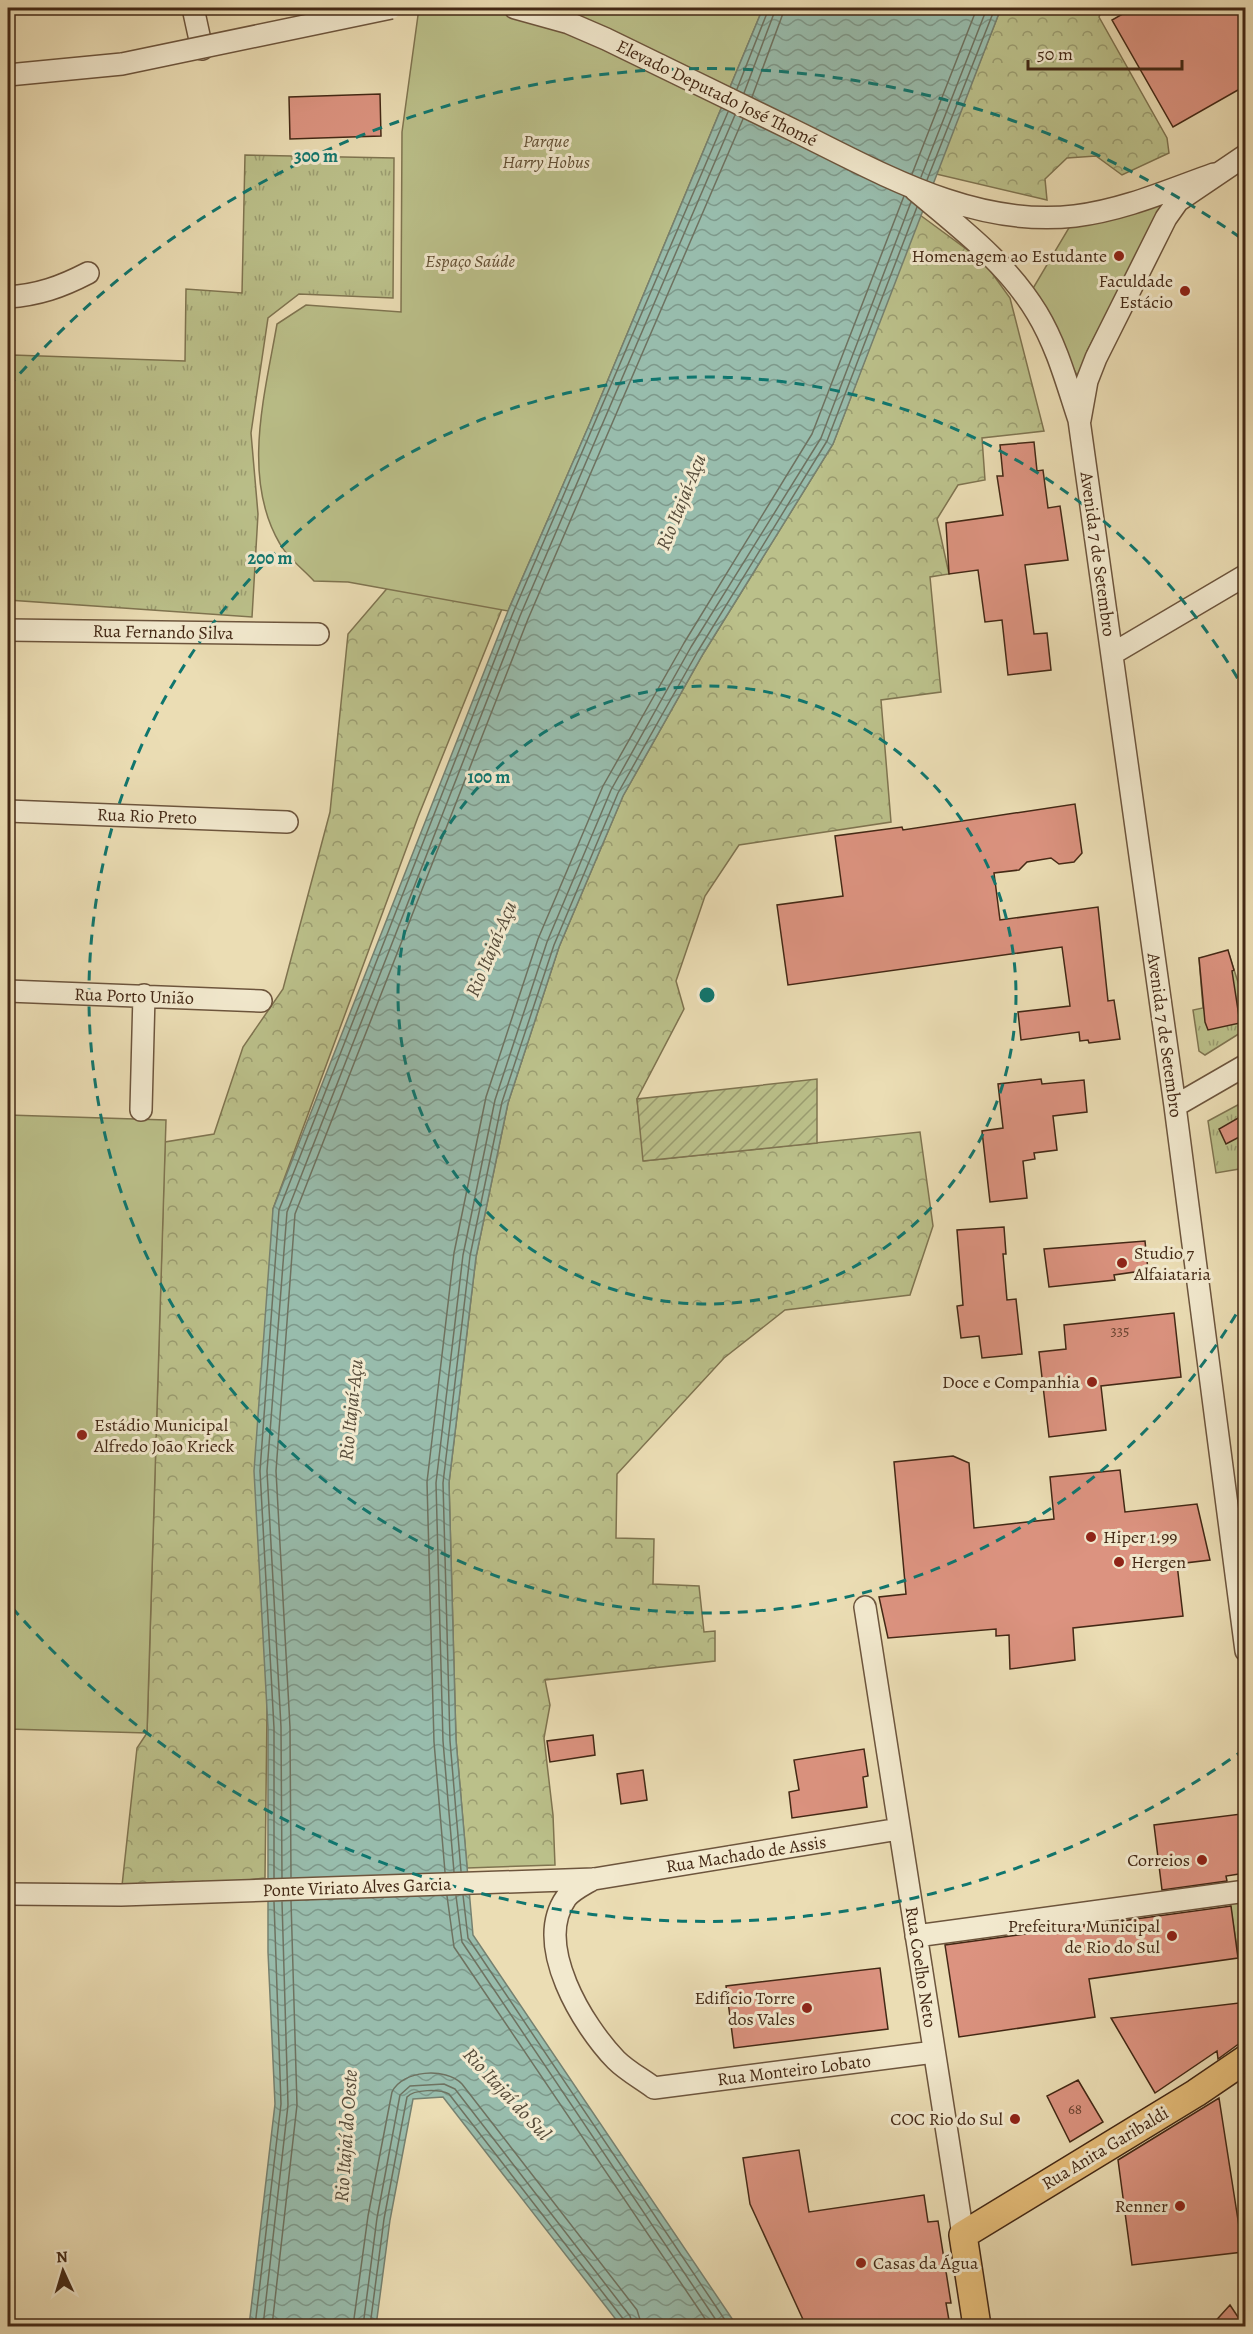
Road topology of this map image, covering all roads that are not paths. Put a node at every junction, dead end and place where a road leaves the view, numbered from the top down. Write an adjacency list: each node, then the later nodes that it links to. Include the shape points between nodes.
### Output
1 (193, 8): 5 (street)
2 (358, 8): 5 (street)
3 (391, 8): 6 (street, bridge, via 122,64)
4 (515, 8): 9 (street, Elevado Deputado José Thomé, via 569,23 606,39)
5 (202, 49): 6 (street, via 103,68)
6 (8, 76)
7 (1245, 155): 8 (street)
8 (1214, 174): 9 (street, Elevado Deputado José Thomé, via 1113,209 1039,218 996,214); 12 (street, via 1178,201 1166,218 1096,358)
9 (915, 190): 12 (street, Elevado Deputado José Thomé, via 992,257 1038,314)
10 (88, 273): 11 (street, via 56,289)
11 (8, 297)
12 (1079, 420): 16 (street, Avenida 7 de Setembro)
13 (1245, 575): 16 (street)
14 (8, 630): 15 (street, Rua Fernando Silva)
15 (318, 634)
16 (1112, 654): 23 (street, Avenida 7 de Setembro)
17 (8, 811): 18 (street, Rua Rio Preto)
18 (287, 822)
19 (8, 991): 20 (street, Rua Porto União)
20 (144, 995): 21 (street, Rua Porto União); 24 (street)
21 (261, 1001)
22 (1245, 1065): 23 (street)
23 (1175, 1106): 25 (street, Avenida 7 de Setembro)
24 (141, 1110)
25 (1226, 1497): 26 (street); 27 (street, Avenida 7 de Setembro)
26 (1245, 1515)
27 (1241, 1581): 29 (street, Avenida 7 de Setembro)
28 (865, 1607): 30 (street, Rua Coelho Neto)
29 (1245, 1651)
30 (898, 1829): 31 (street, Rua Machado de Assis); 34 (street, Rua Coelho Neto)
31 (594, 1879): 33 (street, Ponte Viriato Alves Garcia, via 121,1895); 35 (street, Rua Monteiro Lobato, via 567,1897 558,1920 556,1958 586,2022 617,2061 654,2088)
32 (1245, 1891): 34 (street)
33 (8, 1894)
34 (916, 1936): 35 (street, Rua Coelho Neto)
35 (934, 2052): 37 (street, Rua Coelho Neto)
36 (1245, 2059): 37 (main road, Rua Anita Garibaldi)
37 (963, 2235): 38 (main road, Rua Coelho Neto)
38 (977, 2326)

